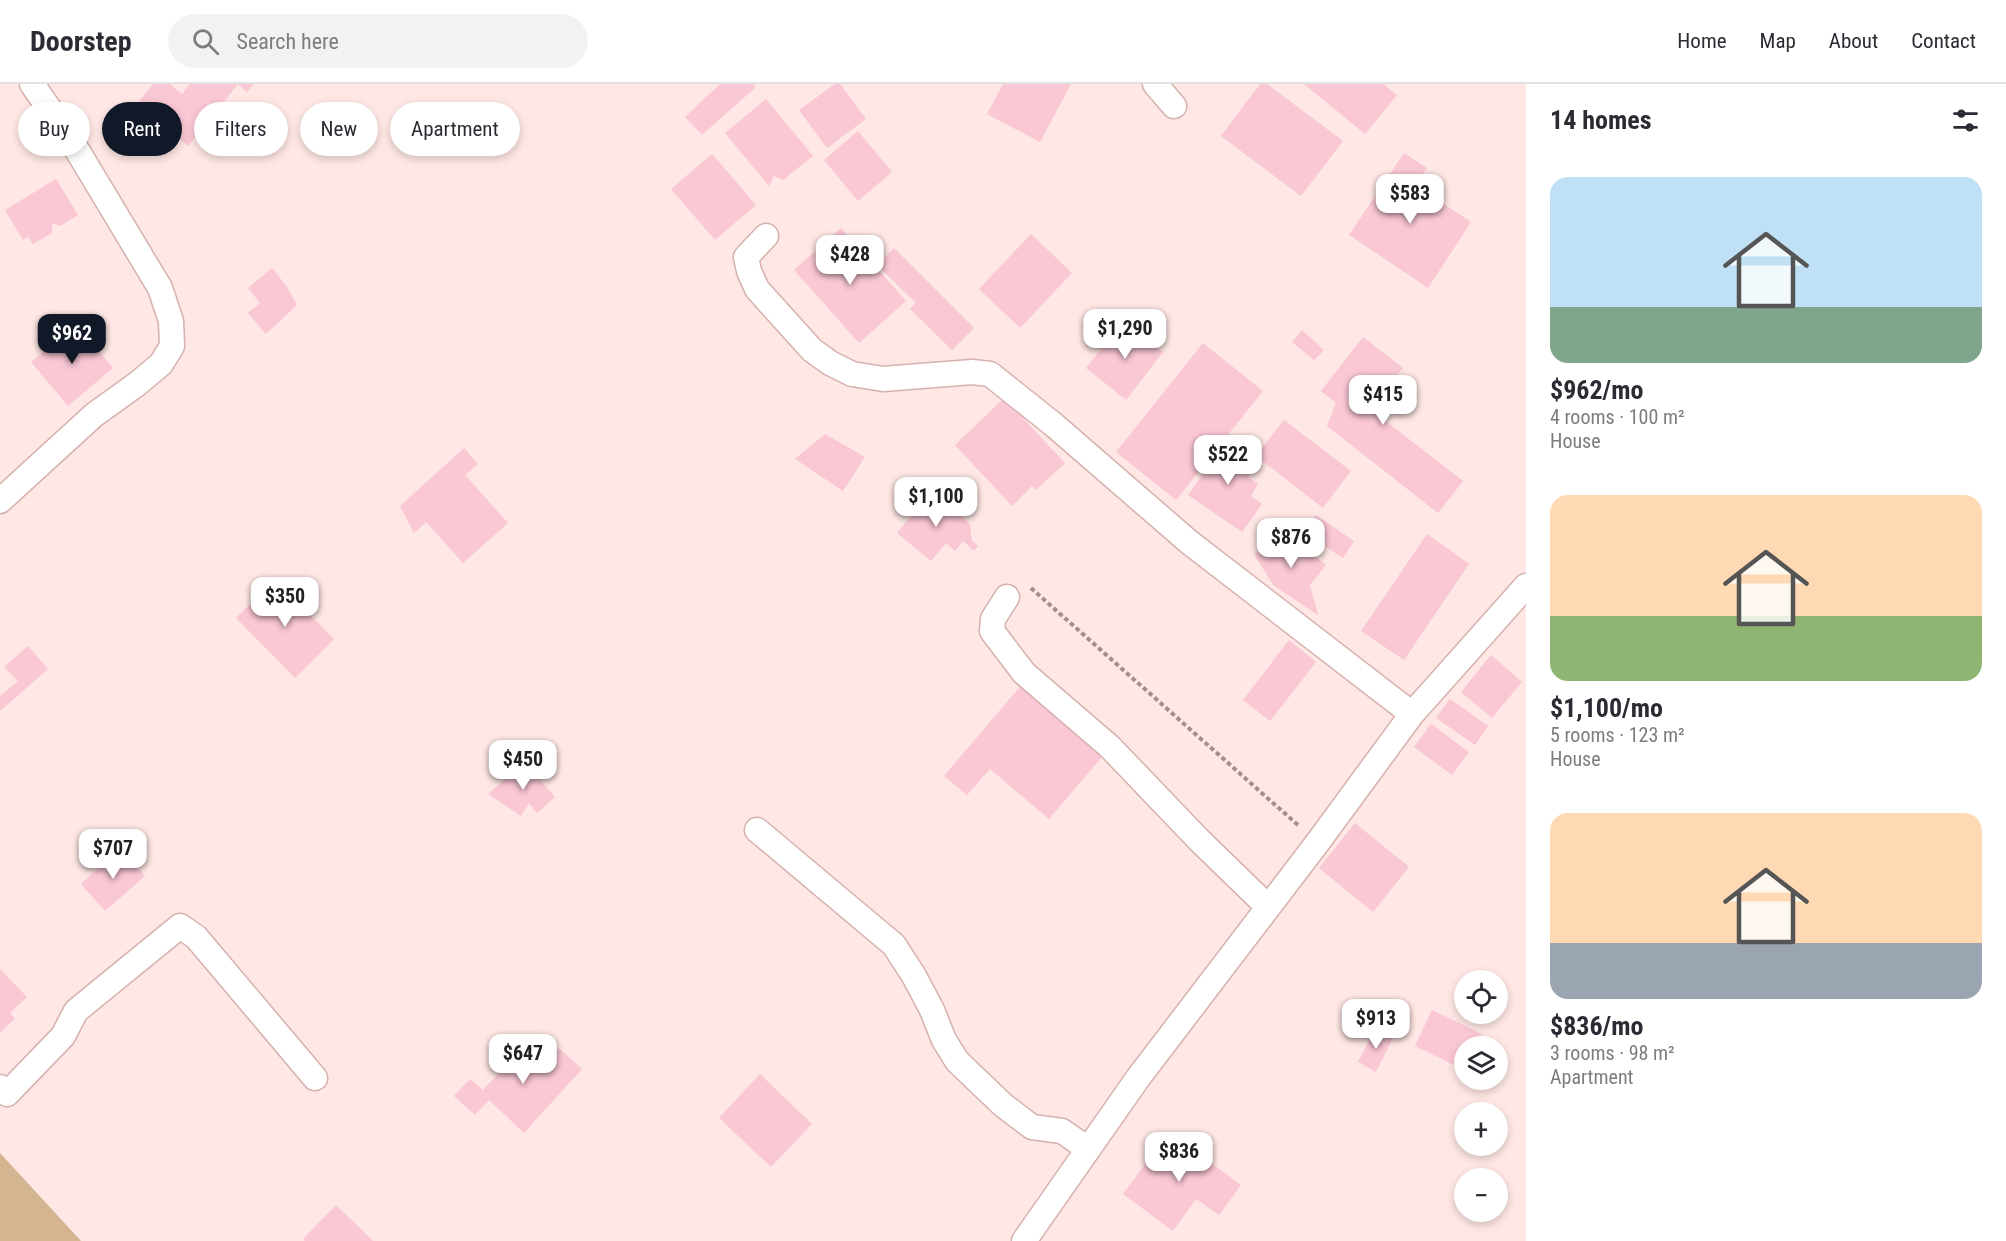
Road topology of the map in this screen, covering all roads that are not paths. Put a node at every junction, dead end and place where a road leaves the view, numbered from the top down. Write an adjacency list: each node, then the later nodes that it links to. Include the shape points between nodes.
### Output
1 (32, 84): 5 (street, via 71,140 160,288 171,321 172,346 161,364 94,415)
2 (1155, 84): 3 (street)
3 (1174, 106)
4 (766, 236): 8 (street, via 746,258 749,271 757,289 812,350 852,374 883,379 990,374 1189,542)
5 (0, 501)
6 (1526, 586): 8 (street)
7 (1015, 589): 10 (street, via 993,619 992,631 1024,673 1110,747)
8 (1412, 714): 10 (street)
9 (756, 830): 13 (street, via 894,945 957,1061 1032,1127 1062,1131)
10 (1268, 907): 13 (street)
11 (315, 1078): 12 (street, via 196,937 180,926 76,1011 63,1036 7,1095)
12 (0, 1087)
13 (1088, 1149): 14 (street)
14 (1024, 1241)

